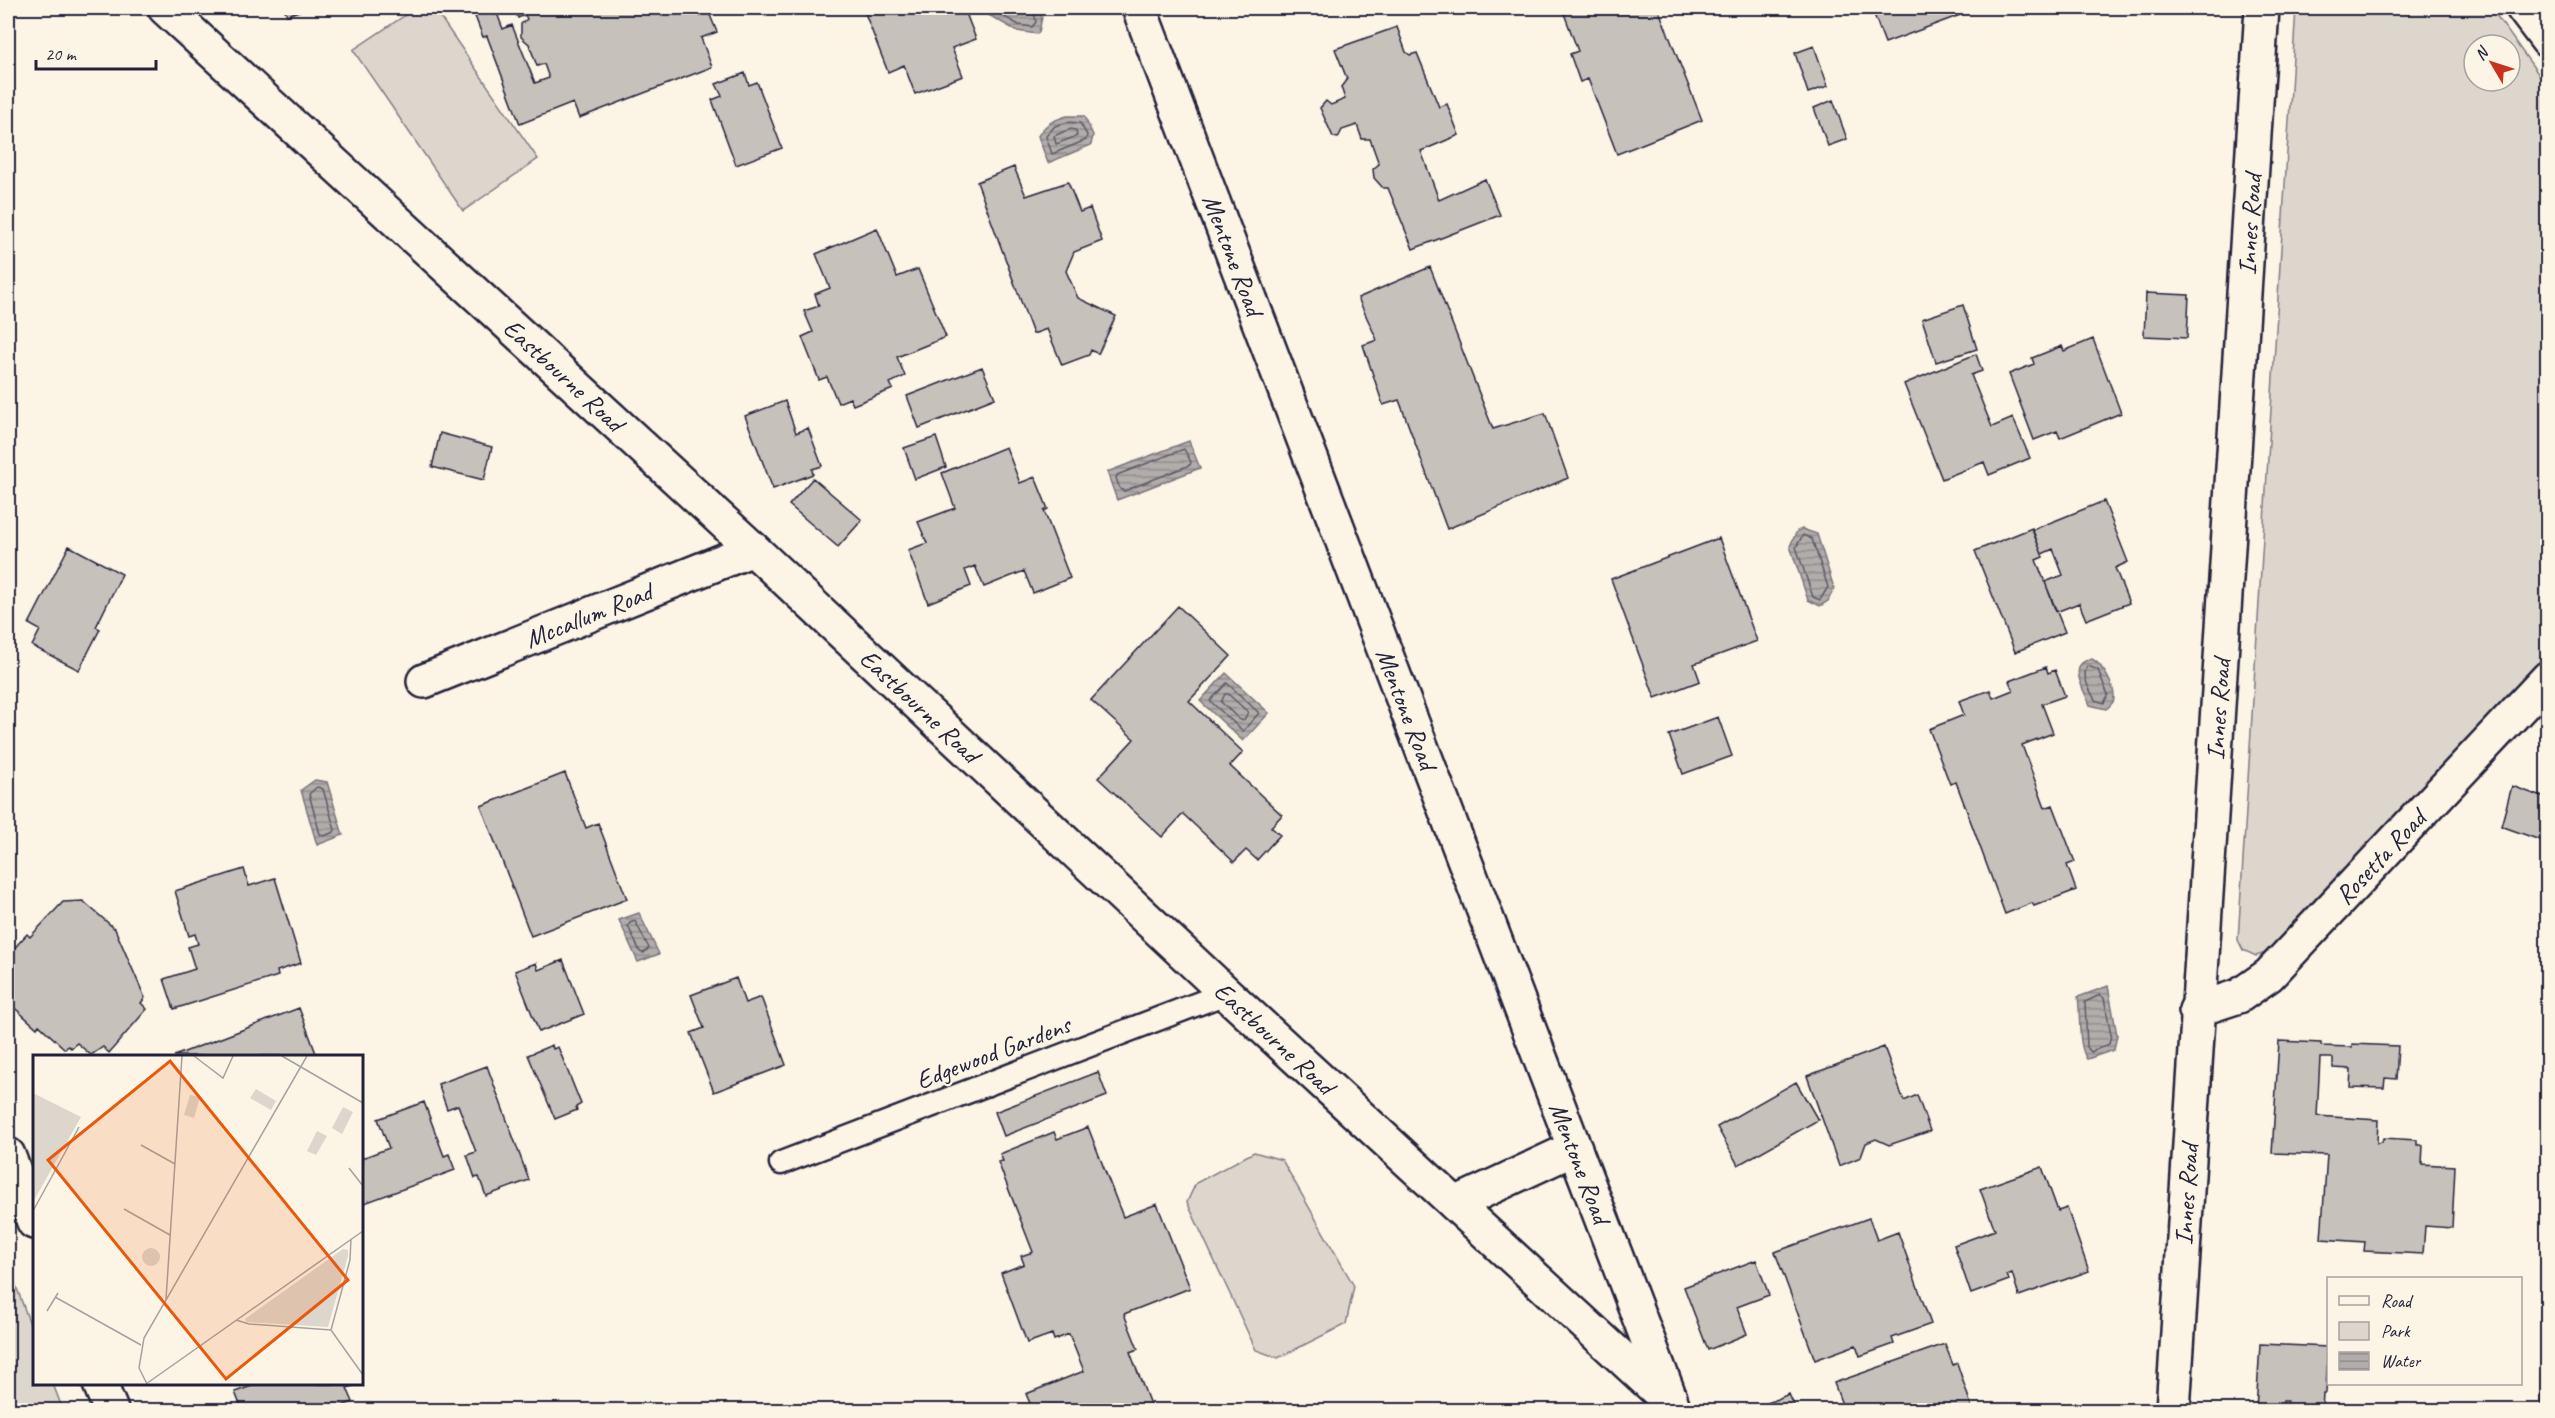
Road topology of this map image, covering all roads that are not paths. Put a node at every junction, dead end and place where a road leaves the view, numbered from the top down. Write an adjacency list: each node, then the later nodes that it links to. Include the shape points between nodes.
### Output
1 (165, 8): 6 (street, Eastbourne Road)
2 (1139, 8): 11 (street, Mentone Road)
3 (2262, 8): 10 (street, Innes Road, via 2231,528)
4 (2523, 8): 5 (street)
5 (2547, 41)
6 (753, 549): 8 (street, Mccallum Road); 9 (street, Eastbourne Road)
7 (2547, 678): 10 (street, Rosetta Road, via 2269,975 2239,996)
8 (424, 681)
9 (1226, 993): 13 (lane, Edgewood Gardens); 14 (street, Eastbourne Road)
10 (2196, 1010): 19 (street, Innes Road)
11 (1575, 1148): 14 (street); 17 (street, Mentone Road)
12 (8, 1155): 15 (street)
13 (781, 1163)
14 (1455, 1204): 17 (street, Eastbourne Road)
15 (33, 1219)
16 (101, 1385): 18 (street)
17 (1673, 1407)
18 (111, 1410)
19 (2173, 1410)

